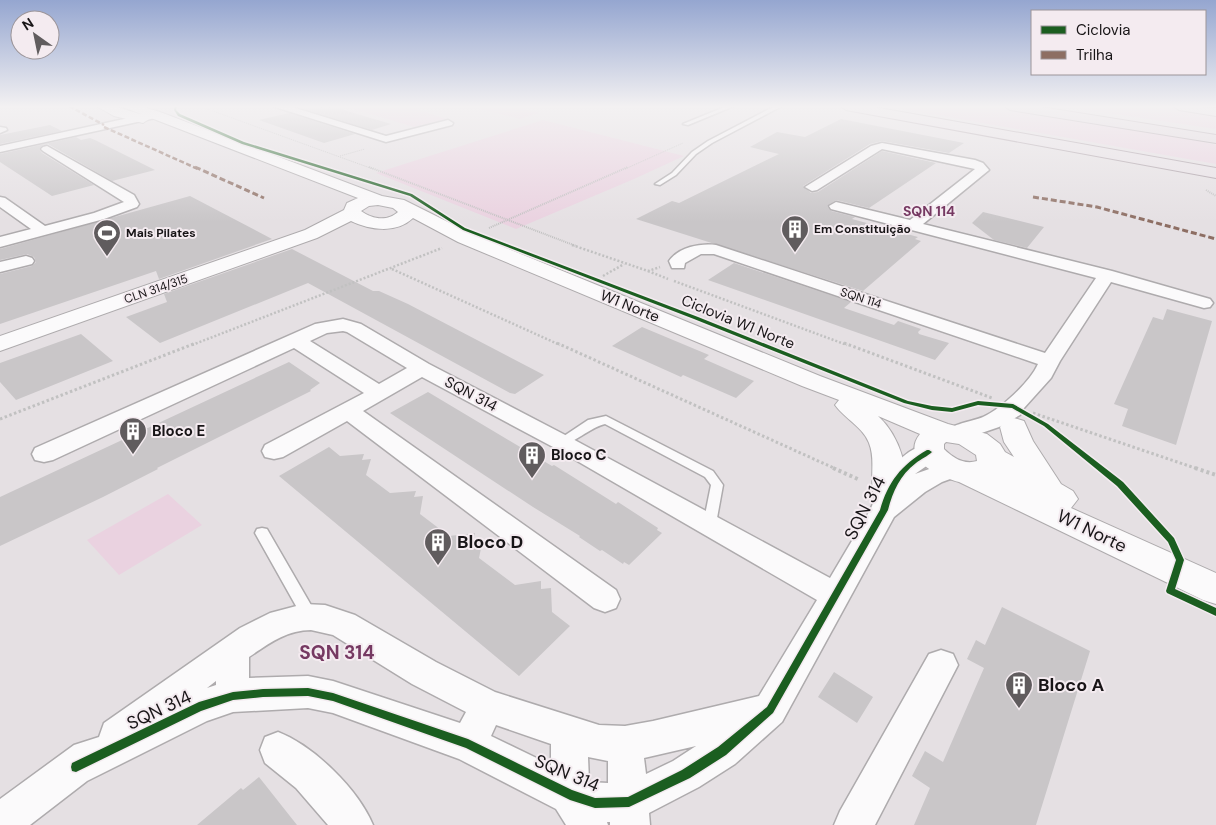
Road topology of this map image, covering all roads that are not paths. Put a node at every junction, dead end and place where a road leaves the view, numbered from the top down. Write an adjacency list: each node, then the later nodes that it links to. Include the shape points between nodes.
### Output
1 (21, 144): 6 (street)
2 (230, 144): 11 (street)
3 (706, 144): 10 (lane)
4 (1062, 144): 9 (main road)
5 (1094, 144): 8 (main road)
6 (0, 149)
7 (47, 150): 20 (street, via 129,198 132,204)
8 (1216, 166)
9 (1216, 172)
10 (658, 184)
11 (336, 185): 13 (street); 17 (street)
12 (812, 186): 19 (street, via 882,146 970,163 983,170)
13 (378, 200): 16 (street, W1 Norte); 17 (street, CLN 314/315, via 366,201)
14 (0, 201): 20 (street)
15 (836, 206): 19 (street)
16 (407, 209): 18 (street, via 404,218); 22 (street, W1 Norte)
17 (352, 210): 18 (street, via 358,219); 21 (street, CLN 314/315)
18 (379, 223): 21 (street, CLN 314/315); 22 (street, W1 Norte)
19 (913, 225): 27 (street)
20 (42, 230): 23 (street)
21 (311, 234): 30 (street, CLN 314/315)
22 (457, 235): 33 (street, W1 Norte)
23 (0, 242)
24 (26, 261): 26 (street)
25 (677, 263): 31 (street, SQN 114, via 690,252 702,248 716,250)
26 (0, 268)
27 (1106, 275): 28 (street); 31 (street)
28 (1204, 303)
29 (295, 340): 32 (street, SQN 314, via 322,328 343,325 354,328); 34 (street); 41 (street, SQN 314)
30 (0, 344)
31 (1050, 361): 37 (street, via 1044,374)
32 (422, 368): 34 (street); 38 (street, SQN 314)
33 (811, 381): 35 (street, W1 Norte); 39 (street, W1 Norte, via 840,390)
34 (379, 393): 36 (street)
35 (849, 405): 39 (street, W1 Norte); 44 (street, via 884,440 889,455)
36 (348, 411): 40 (street); 50 (street)
37 (1013, 414): 39 (street); 42 (street); 43 (street, via 1019,442)
38 (561, 442): 45 (street, SQN 314); 45 (lane, via 592,423 606,420 709,474 718,485)
39 (939, 442): 42 (street, via 969,437); 42 (street, via 938,462); 44 (street, SQN 314, via 907,466)
40 (274, 450)
41 (44, 454)
42 (976, 463): 43 (street, W1 Norte); 44 (street, SQN 314, via 926,477); 48 (street, W1 Norte)
43 (1052, 493): 47 (street, W1 Norte, via 1180,560)
44 (886, 501): 49 (street, SQN 314)
45 (710, 525): 49 (street, SQN 314)
46 (262, 533): 51 (lane)
47 (1216, 575)
48 (1216, 589)
49 (834, 595): 56 (street, SQN 314)
50 (605, 600)
51 (310, 617): 52 (street, SQN 314, via 292,619 265,630); 55 (street, SQN 314, via 330,619 344,625 424,673)
52 (232, 651): 54 (street); 61 (street, SQN 314)
53 (941, 665): 66 (street)
54 (233, 696): 58 (street, SQN 314, via 308,692 333,697); 61 (street, SQN 314, via 199,707)
55 (488, 706): 57 (street, SQN 314); 58 (street)
56 (770, 710): 59 (street, SQN 314); 63 (street, SQN 314, via 722,751)
57 (569, 733): 59 (street, SQN 314, via 599,743); 62 (street, SQN 314)
58 (468, 744): 62 (street, SQN 314)
59 (625, 744): 63 (street)
60 (278, 750): 65 (street, via 311,776)
61 (76, 767): 64 (street, SQN 314)
62 (579, 810): 63 (street, SQN 314, via 595,804)
63 (630, 814)
64 (0, 823)
65 (353, 825)
66 (854, 825)

